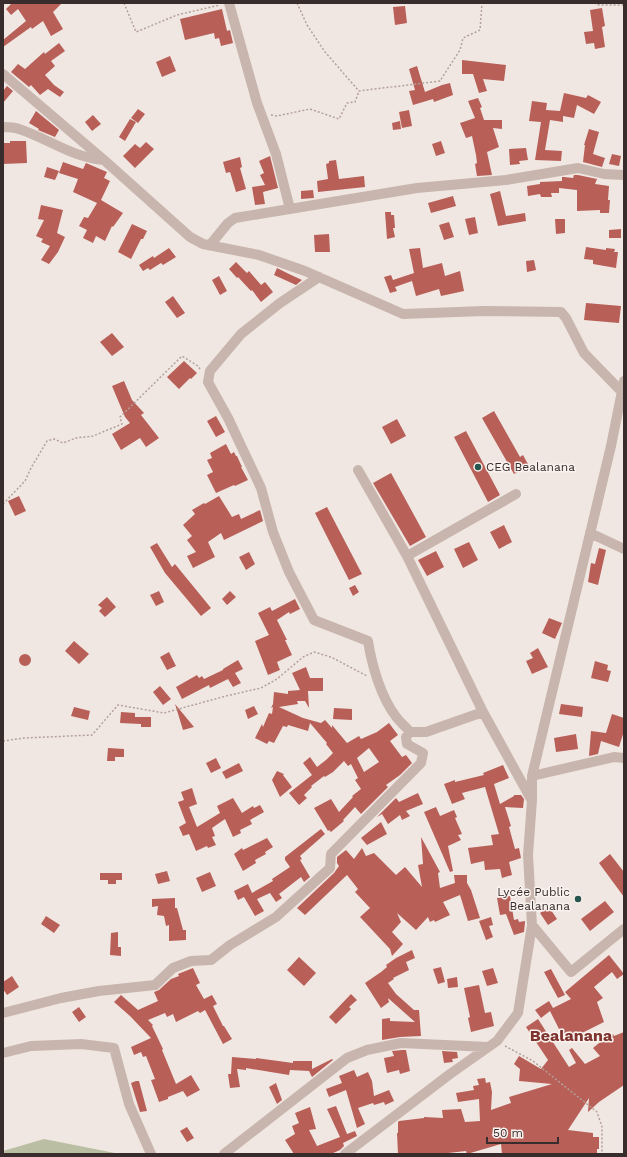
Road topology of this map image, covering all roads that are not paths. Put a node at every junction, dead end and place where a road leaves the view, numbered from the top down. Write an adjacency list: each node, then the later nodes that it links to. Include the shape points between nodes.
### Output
1 (225, 4): 6 (street, via 276,154)
2 (3, 74): 4 (street)
3 (3, 127): 4 (street, via 17,128 61,148)
4 (104, 160): 7 (street, via 190,237)
5 (624, 175): 6 (street, via 604,174 578,168 506,180 417,188)
6 (290, 209): 7 (street, via 236,218 228,223)
7 (210, 245): 8 (street, via 259,254)
8 (319, 277): 9 (street, via 403,314 562,312 584,353); 16 (street, via 280,303 241,334 210,371 208,382 261,488 273,532 289,572 314,620 368,641 378,683 397,718)
9 (623, 386): 12 (street)
10 (358, 470): 14 (street)
11 (516, 494): 14 (street)
12 (590, 533): 13 (street); 18 (street)
13 (624, 549)
14 (406, 556): 15 (street)
15 (483, 712): 16 (street, via 426,732); 19 (street)
16 (410, 732): 22 (street, via 406,737 407,744 423,753 421,763 331,854 330,868 276,917 230,945 211,960 191,961 173,968 155,985 61,998)
17 (624, 758): 18 (street, via 614,757)
18 (532, 776): 19 (street)
19 (532, 800): 20 (street, via 528,855)
20 (532, 924): 21 (street, via 571,972); 23 (street, via 518,1013 496,1041)
21 (624, 929)
22 (3, 1013)
23 (488, 1047): 26 (street, via 401,1043 367,1050 347,1058); 27 (street)
24 (3, 1053): 25 (street, via 31,1046 81,1044 114,1048 129,1104)
25 (151, 1154)
26 (224, 1154)
27 (345, 1154)

